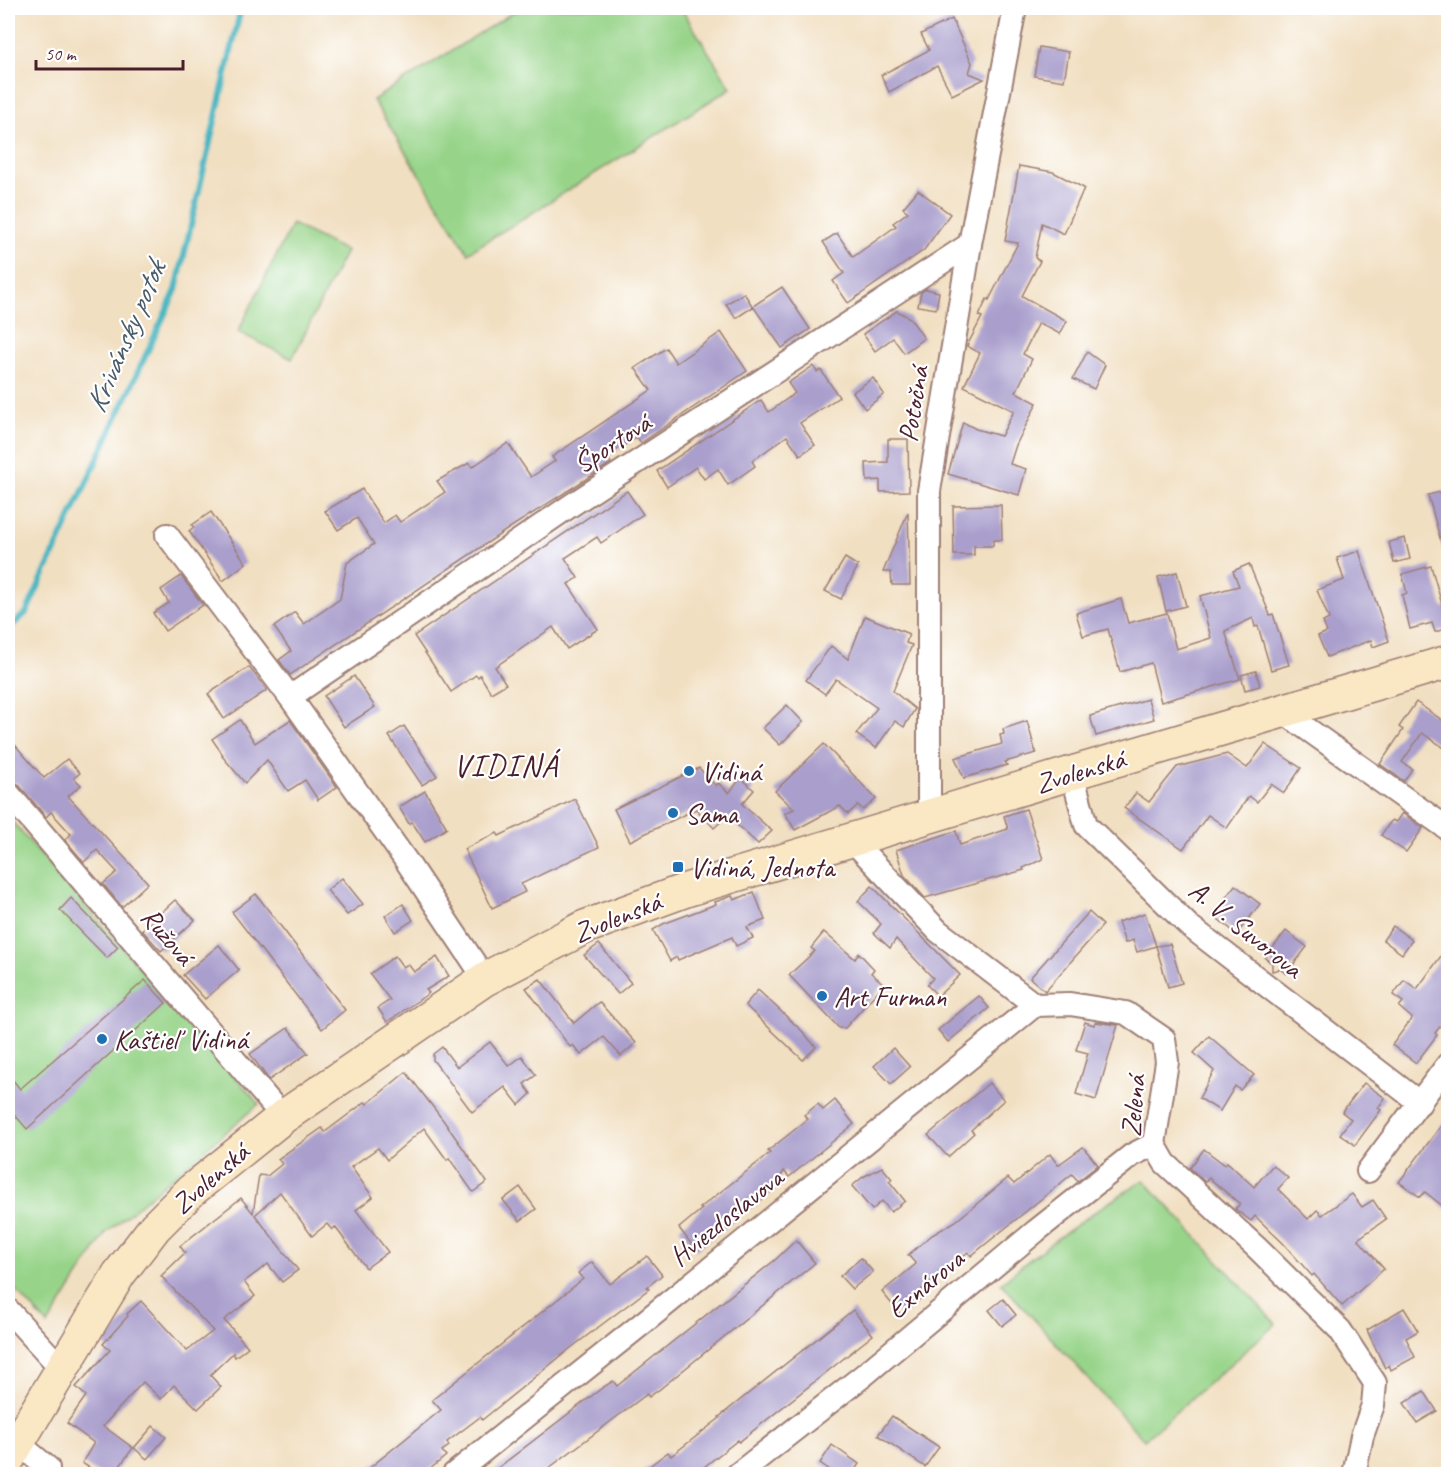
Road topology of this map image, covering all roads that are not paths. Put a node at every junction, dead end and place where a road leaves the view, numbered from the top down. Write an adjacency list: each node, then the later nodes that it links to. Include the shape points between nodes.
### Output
1 (1015, 8): 2 (street, Potočná)
2 (970, 244): 5 (street, Športová, via 570,506); 9 (street, Potočná, via 929,491)
3 (167, 535): 5 (street)
4 (1449, 662): 6 (street, Zvolenská)
5 (290, 697): 12 (street)
6 (1282, 711): 7 (street, Zvolenská); 10 (street)
7 (1072, 773): 9 (street, Zvolenská); 15 (street, A. V. Suvorova, via 1086,825 1188,925)
8 (8, 793): 16 (street, Ružová)
9 (929, 815): 11 (street, Zvolenská)
10 (1449, 829)
11 (851, 839): 12 (street, Zvolenská, via 686,890 585,927); 13 (street, via 938,931)
12 (485, 979): 16 (street, Zvolenská)
13 (1035, 1005): 17 (street, Zelená, via 1070,1004 1126,1013 1164,1039 1167,1062); 23 (street, Hviezdoslavova)
14 (1449, 1064): 15 (street)
15 (1420, 1103): 18 (street)
16 (283, 1117): 20 (street, Zvolenská, via 192,1190 155,1227 119,1274)
17 (1154, 1144): 24 (street, Exnárova, via 1132,1155 1036,1231); 25 (street, Zelená, via 1165,1163 1340,1330 1375,1383 1373,1406)
18 (1368, 1172)
19 (8, 1310): 20 (street)
20 (62, 1368): 21 (street, Zvolenská)
21 (12, 1450): 22 (street, via 48,1468)
22 (48, 1474)
23 (454, 1474)
24 (738, 1474)
25 (1354, 1474)

